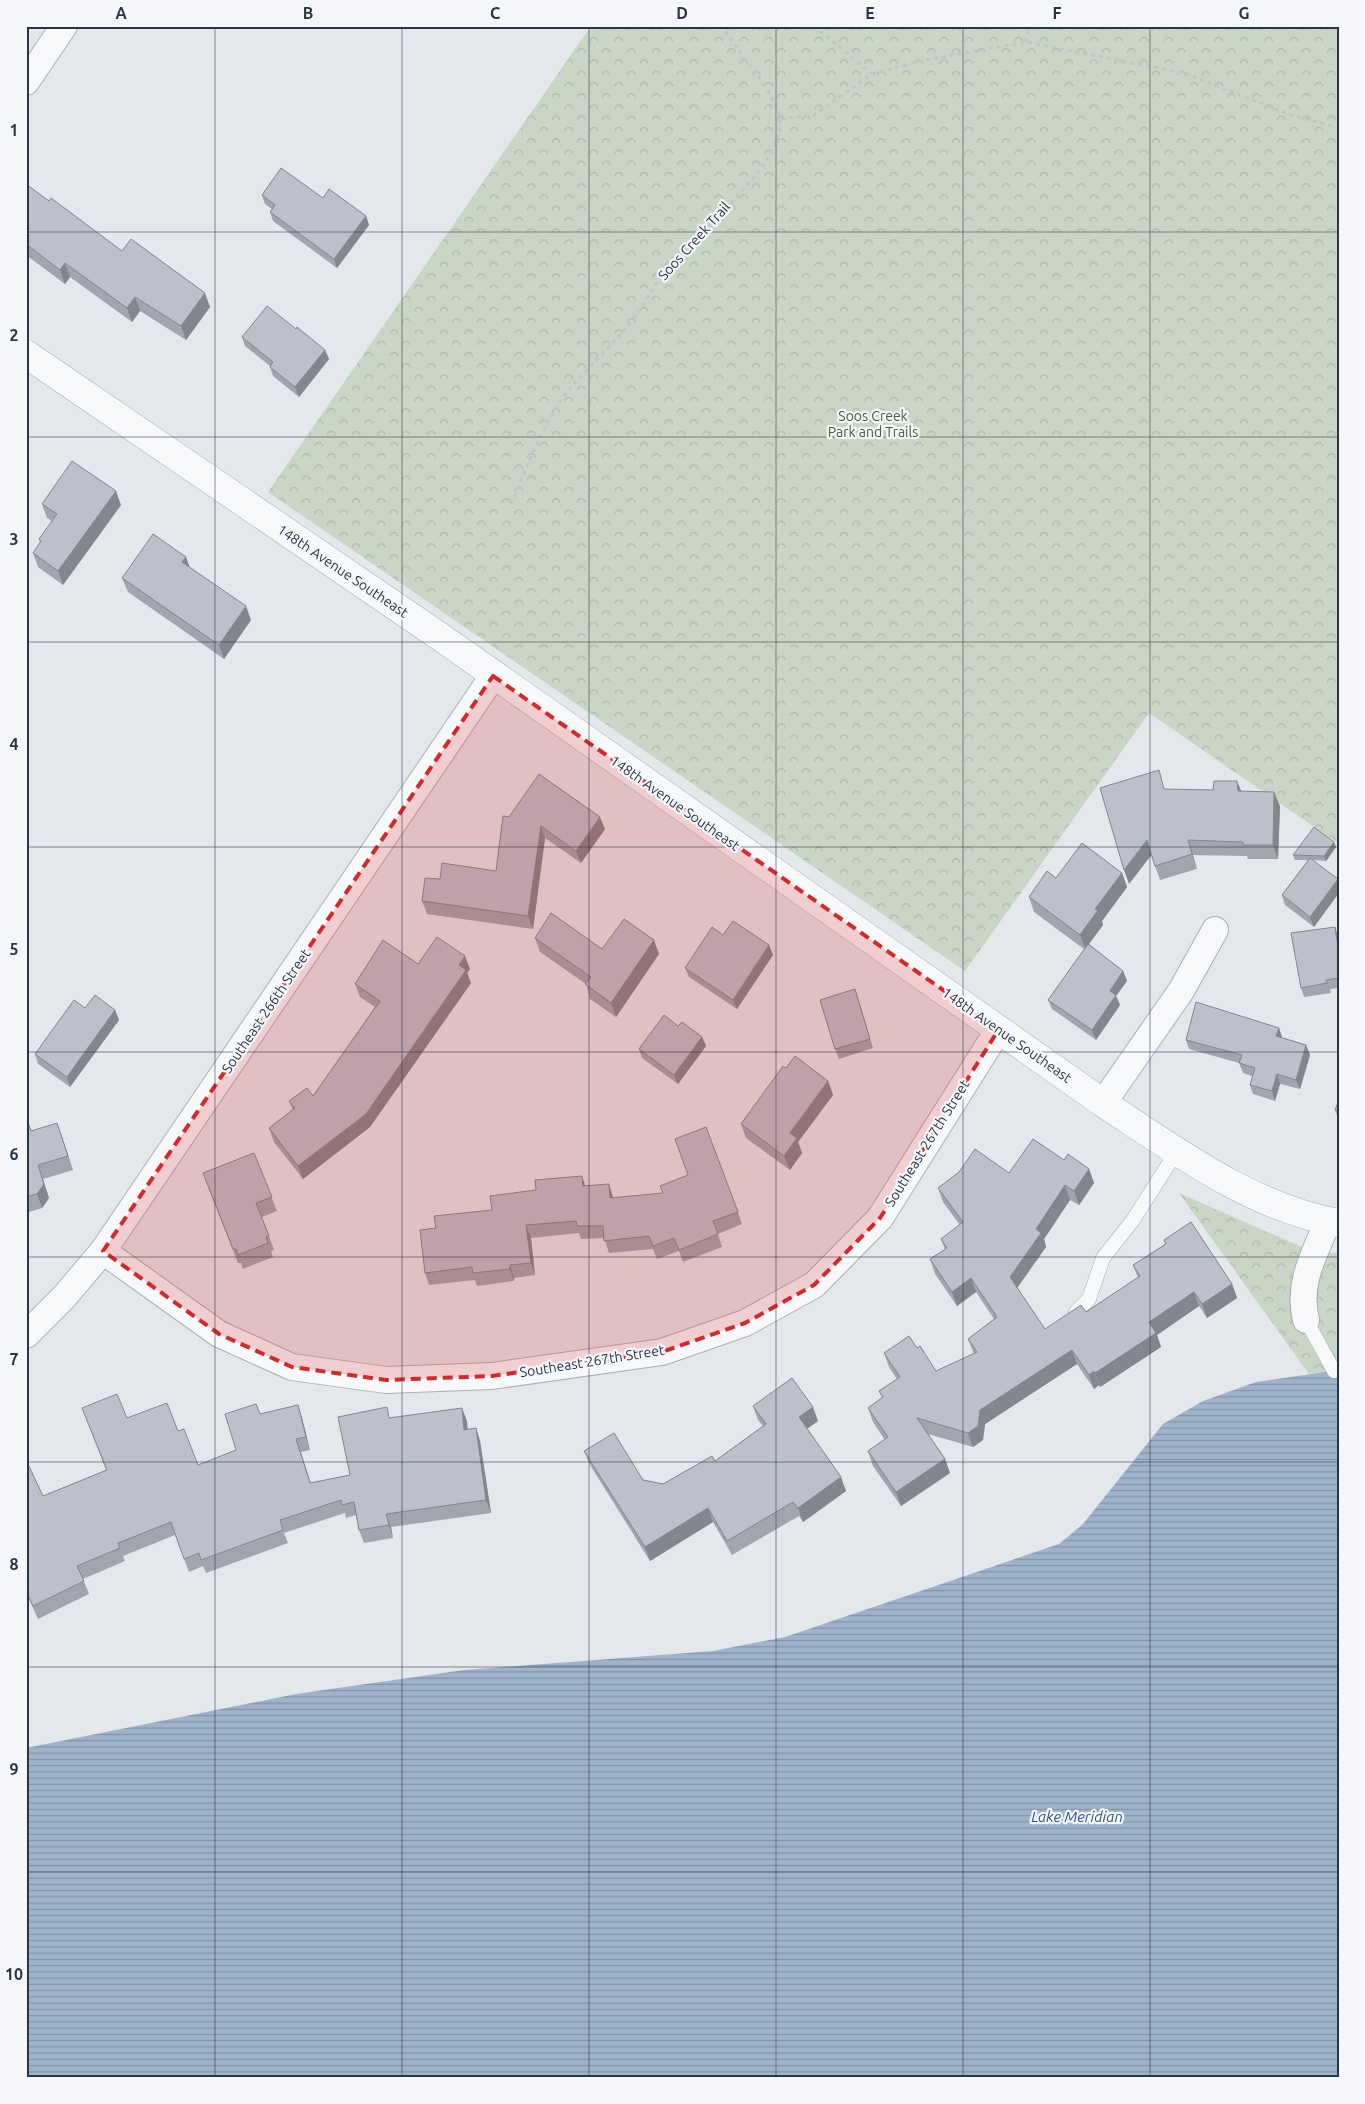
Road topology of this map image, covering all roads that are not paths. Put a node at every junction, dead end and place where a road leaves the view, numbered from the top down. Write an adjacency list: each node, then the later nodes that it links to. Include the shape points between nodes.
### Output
1 (64, 26): 2 (street)
2 (26, 82)
3 (26, 354): 4 (street, 148th Avenue Southeast)
4 (493, 676): 6 (street, 148th Avenue Southeast); 10 (street, Southeast 266th Street)
5 (1215, 930): 7 (street, via 1181,991)
6 (999, 1029): 7 (street, 148th Avenue Southeast); 10 (street, Southeast 267th Street, via 880,1218 814,1285 745,1323 662,1352 492,1376 406,1380 292,1367 218,1334)
7 (1102, 1103): 8 (street, 148th Avenue Southeast)
8 (1177, 1151): 9 (street, 148th Avenue Southeast, via 1254,1194); 11 (lane, via 1133,1220 1103,1258 1089,1299)
9 (1333, 1222): 12 (street, via 1303,1283 1302,1303)
10 (103, 1251): 13 (street, Southeast 266th Street)
11 (1076, 1312)
12 (1306, 1320): 14 (lane)
13 (26, 1335)
14 (1334, 1371)

